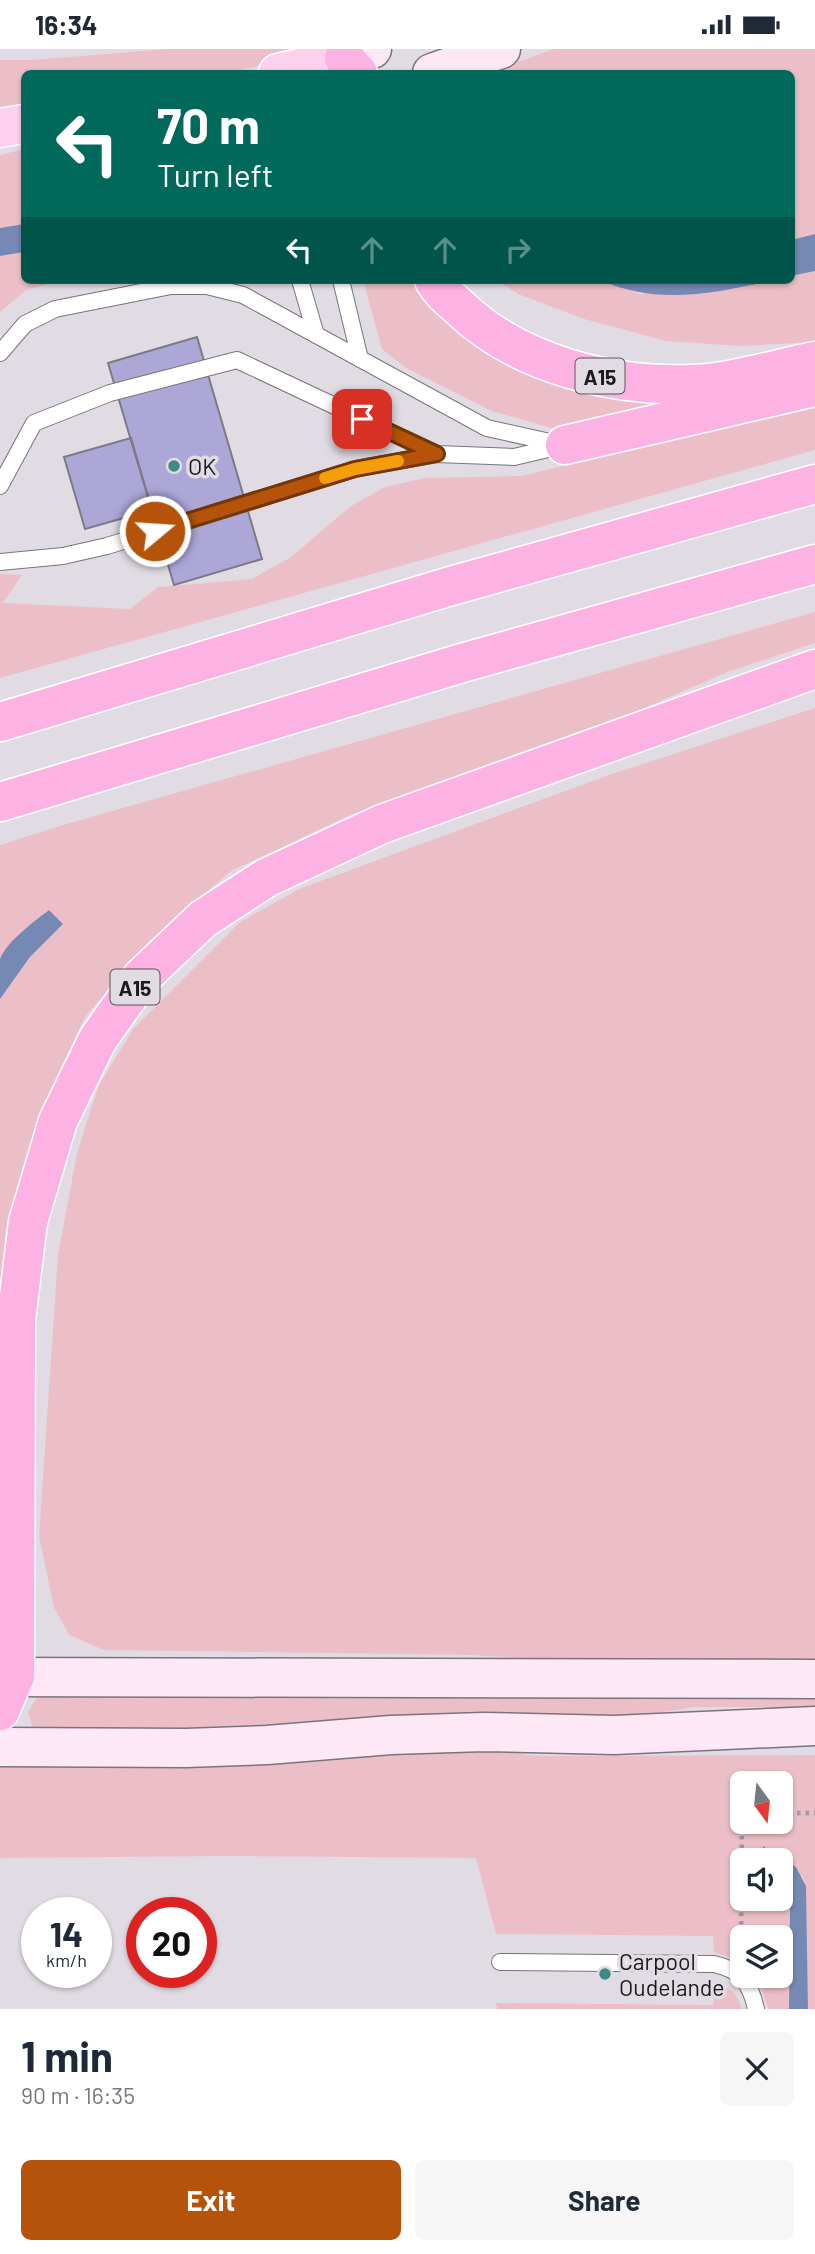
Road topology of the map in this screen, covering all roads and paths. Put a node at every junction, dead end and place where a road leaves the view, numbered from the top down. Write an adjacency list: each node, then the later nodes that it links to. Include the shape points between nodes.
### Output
1 (501, 49): 4 (main road)
2 (354, 63): 3 (main road)
3 (301, 70)
4 (441, 70)
5 (21, 124): 6 (main road)
6 (0, 128)
7 (223, 284): 11 (lane); 12 (lane, via 172,286 55,309 25,324)
8 (301, 284): 11 (lane)
9 (342, 284): 13 (lane)
10 (438, 284): 14 (highway, A15, via 499,340 591,374 696,384)
11 (316, 335): 13 (lane)
12 (0, 353)
13 (360, 359): 16 (lane, via 487,428)
14 (815, 362)
15 (815, 387): 16 (highway)
16 (565, 445): 17 (lane, via 514,457)
17 (437, 454): 19 (lane, via 237,360 110,393 34,423); 20 (lane, via 355,469 107,546)
18 (815, 484): 23 (highway, via 452,586)
19 (0, 486)
20 (0, 562)
21 (815, 564): 24 (highway, via 462,663)
22 (815, 669): 26 (highway, A15, via 382,824 266,878 203,919 142,977 98,1039 58,1121 27,1222 16,1320)
23 (0, 722)
24 (0, 802)
25 (815, 1679): 26 (main road)
26 (5, 1688)
27 (815, 1726): 28 (main road, via 614,1735 391,1735 186,1748)
28 (0, 1747)
29 (793, 1813): 30 (path)
30 (815, 1813)
31 (742, 1834): 32 (path)
32 (741, 1925)
33 (500, 1962): 34 (lane, via 714,1964)
34 (730, 1968)
35 (749, 1988): 36 (lane)
36 (757, 2009)

